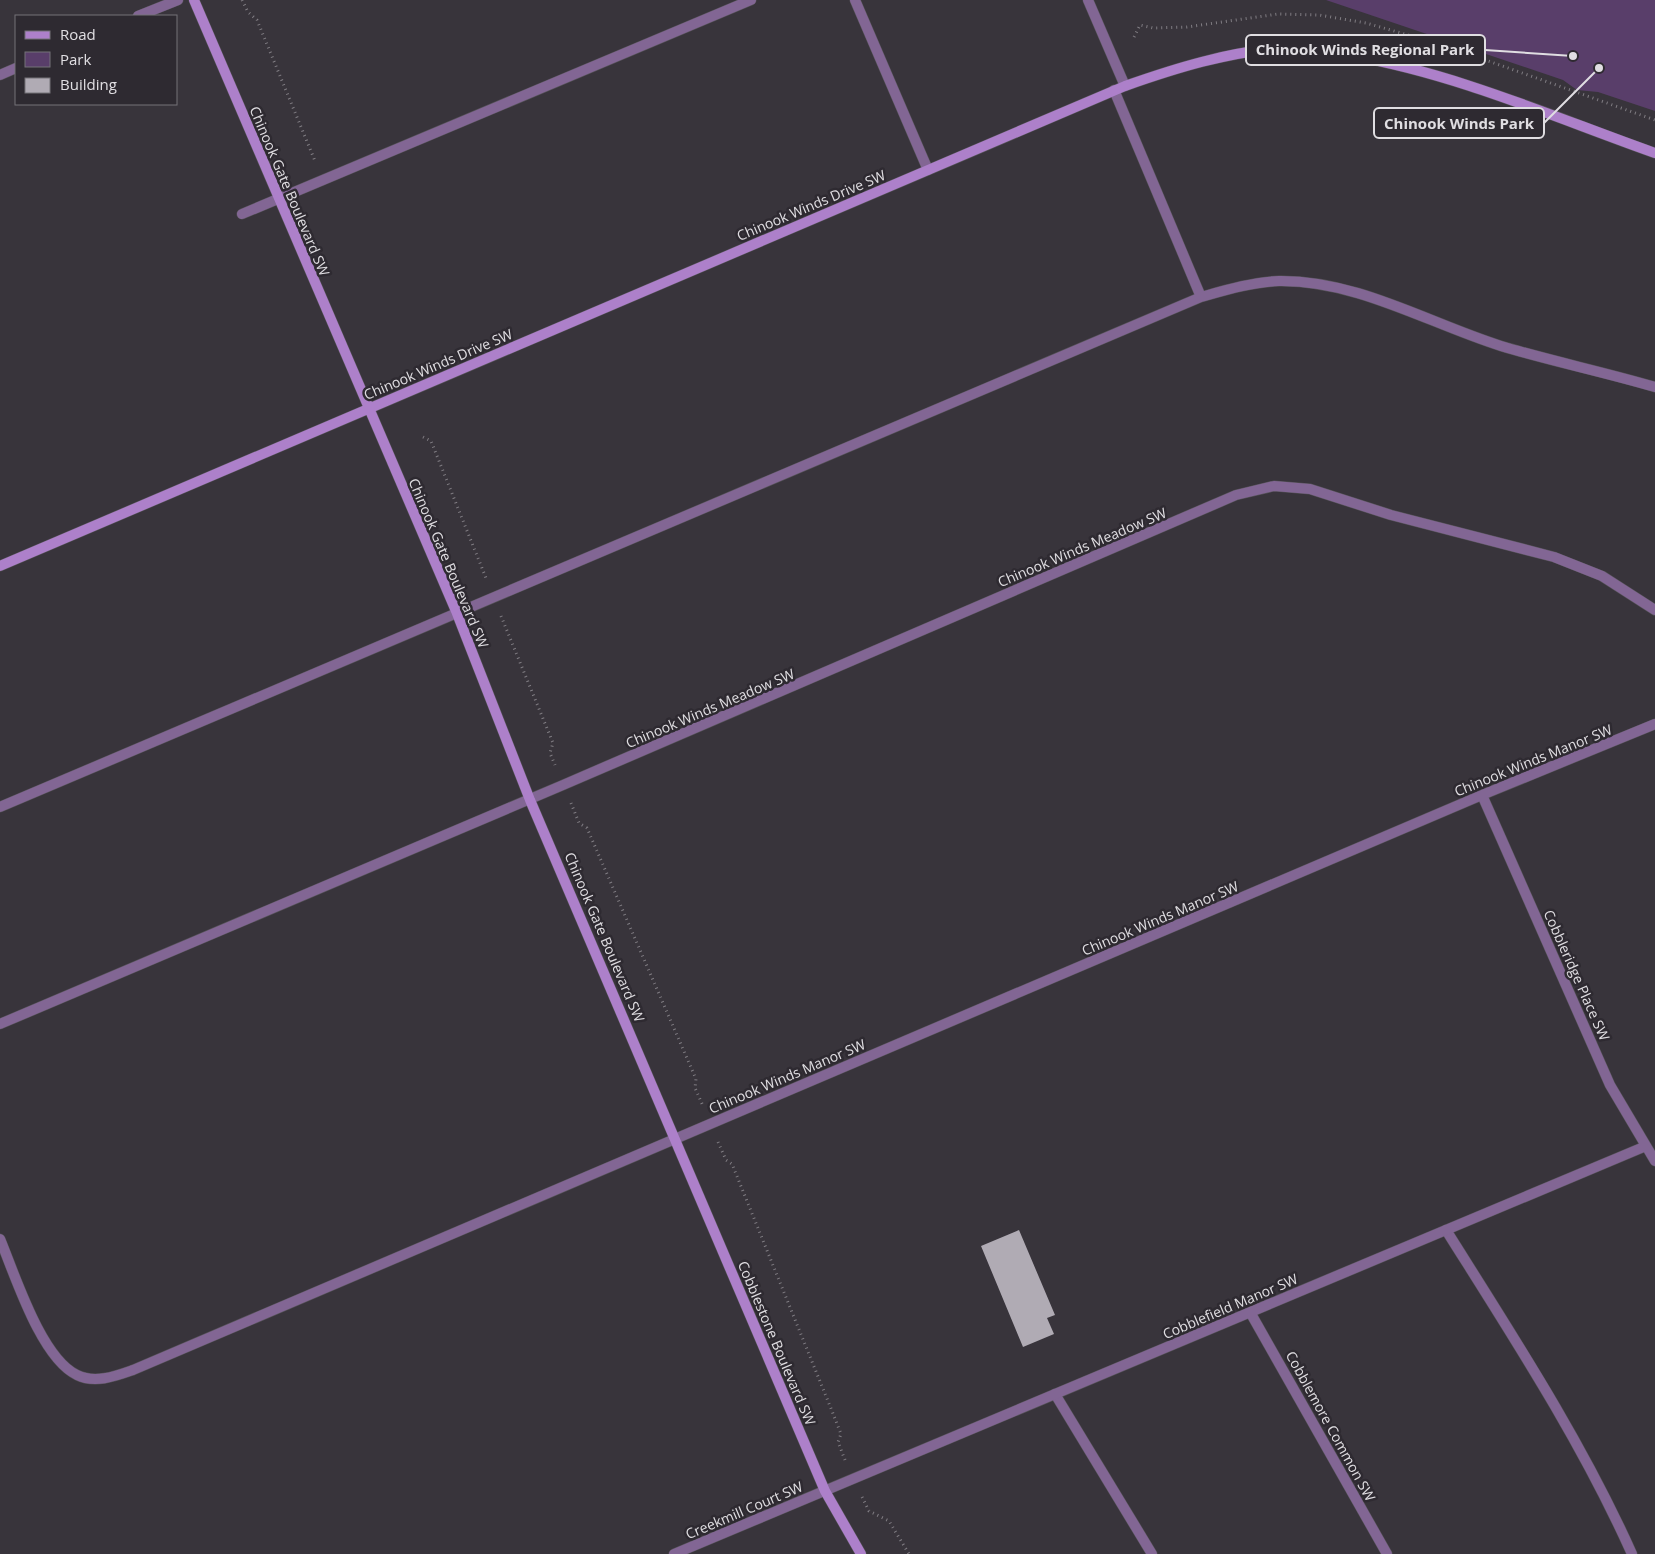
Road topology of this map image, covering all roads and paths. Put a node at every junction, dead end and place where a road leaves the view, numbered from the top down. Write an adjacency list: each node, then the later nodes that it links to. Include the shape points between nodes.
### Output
1 (178, 0): 7 (street)
2 (194, 0): 15 (street, Chinook Gate Boulevard SW)
3 (242, 0): 14 (path, via 257,20)
4 (751, 0): 14 (street)
5 (855, 0): 13 (street)
6 (1088, 0): 10 (street)
7 (140, 15)
8 (15, 68): 9 (street)
9 (0, 75)
10 (1125, 86): 11 (street, Chinook Winds Drive SW); 12 (street, Chinook Winds Drive SW, via 1190,64 1240,54 1284,48 1326,51 1385,62 1460,83)
11 (1114, 90): 13 (street, Chinook Winds Drive SW); 17 (street)
12 (1655, 153)
13 (928, 170): 19 (street, Chinook Winds Drive SW)
14 (323, 180): 15 (street)
15 (278, 199): 16 (street); 19 (street, Chinook Gate Boulevard SW)
16 (242, 214)
17 (1201, 296): 18 (street, via 1278,281 1310,283 1358,293 1501,346); 22 (street)
18 (1655, 387)
19 (368, 409): 20 (street, Chinook Winds Drive SW); 22 (street, Chinook Gate Boulevard SW)
20 (0, 566)
21 (1655, 610): 25 (street, Chinook Winds Meadow SW, via 1602,576 1554,557 1400,518 1310,489 1274,486 1236,496)
22 (456, 612): 25 (street, Chinook Gate Boulevard SW); 26 (street)
23 (1655, 724): 24 (street, Chinook Winds Manor SW)
24 (1482, 795): 30 (street, Chinook Winds Manor SW); 31 (street, Cobbleridge Place SW, via 1610,1085)
25 (530, 800): 28 (street, Chinook Winds Meadow SW); 30 (street, Chinook Gate Boulevard SW)
26 (0, 807)
27 (579, 823): 29 (path, via 587,828 696,1079)
28 (0, 1024)
29 (695, 1088)
30 (676, 1139): 35 (street, Chinook Winds Manor SW, via 112,1377 94,1379 77,1376 60,1364 41,1334); 39 (street, Cobblestone Boulevard SW)
31 (1646, 1146): 33 (street, Cobbleridge Place SW); 34 (street, Cobblefield Manor SW)
32 (726, 1160): 38 (path, via 732,1164 832,1411 841,1434)
33 (1655, 1161)
34 (1446, 1230): 36 (street, Cobblefield Manor SW); 46 (street, via 1536,1374 1584,1458)
35 (0, 1239)
36 (1250, 1312): 37 (street, Cobblefield Manor SW); 45 (street, Cobblemore Common SW)
37 (1055, 1394): 39 (street, Cobblefield Manor SW); 44 (street)
38 (838, 1442)
39 (825, 1491): 41 (street, Creekmill Court SW); 42 (street, Cobblestone Boulevard SW)
40 (869, 1511): 43 (path, via 889,1521)
41 (674, 1554)
42 (861, 1554)
43 (909, 1554)
44 (1152, 1554)
45 (1387, 1554)
46 (1632, 1554)

